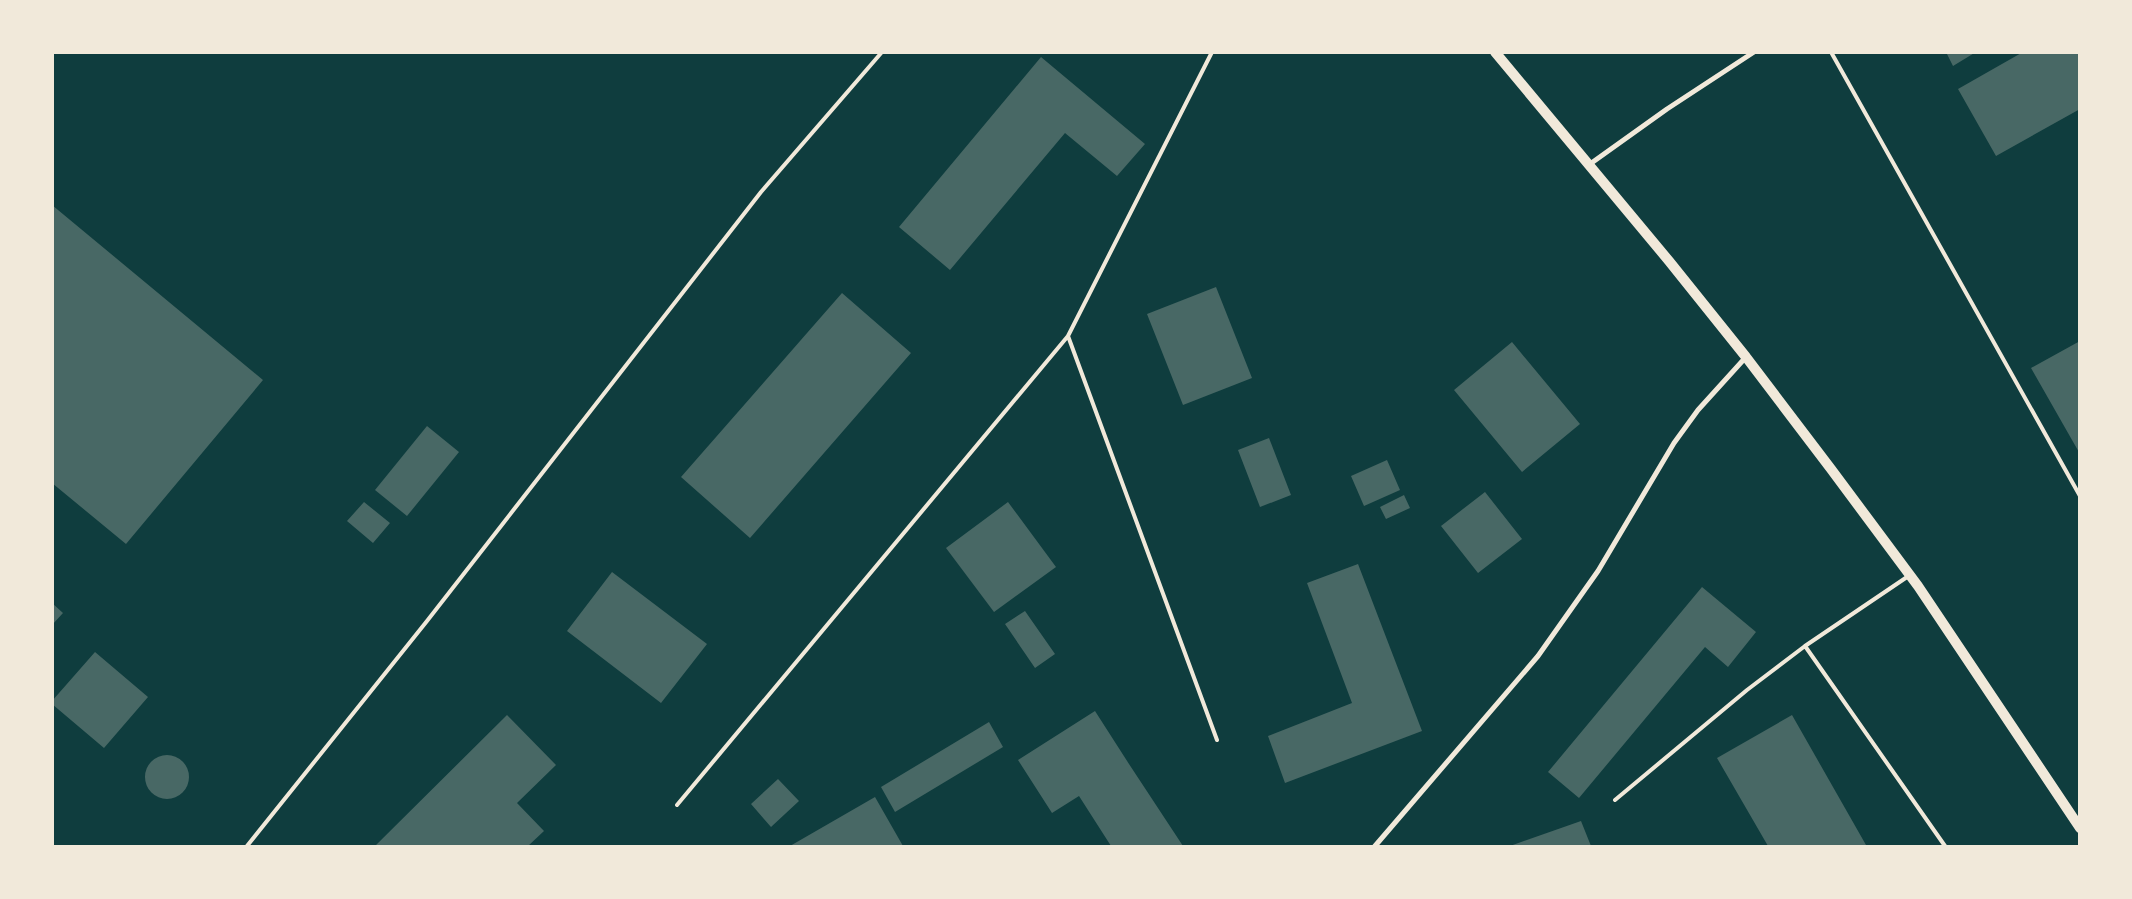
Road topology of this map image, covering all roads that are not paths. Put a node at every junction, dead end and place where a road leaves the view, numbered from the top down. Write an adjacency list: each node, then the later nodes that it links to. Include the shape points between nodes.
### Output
1 (882, 52): 16 (lane, via 761,192)
2 (1212, 52): 7 (lane)
3 (1496, 52): 6 (main road)
4 (1754, 52): 6 (street)
5 (1830, 52): 9 (lane)
6 (1590, 164): 8 (main road)
7 (1068, 336): 12 (lane); 14 (lane)
8 (1746, 357): 10 (main road); 17 (street, via 1698,410 1674,443 1598,571 1538,656)
9 (2080, 496)
10 (1910, 575): 11 (lane); 15 (main road)
11 (1805, 646): 13 (lane); 18 (lane)
12 (1217, 740)
13 (1615, 800)
14 (677, 806)
15 (2080, 828)
16 (247, 846)
17 (1375, 846)
18 (1945, 846)

